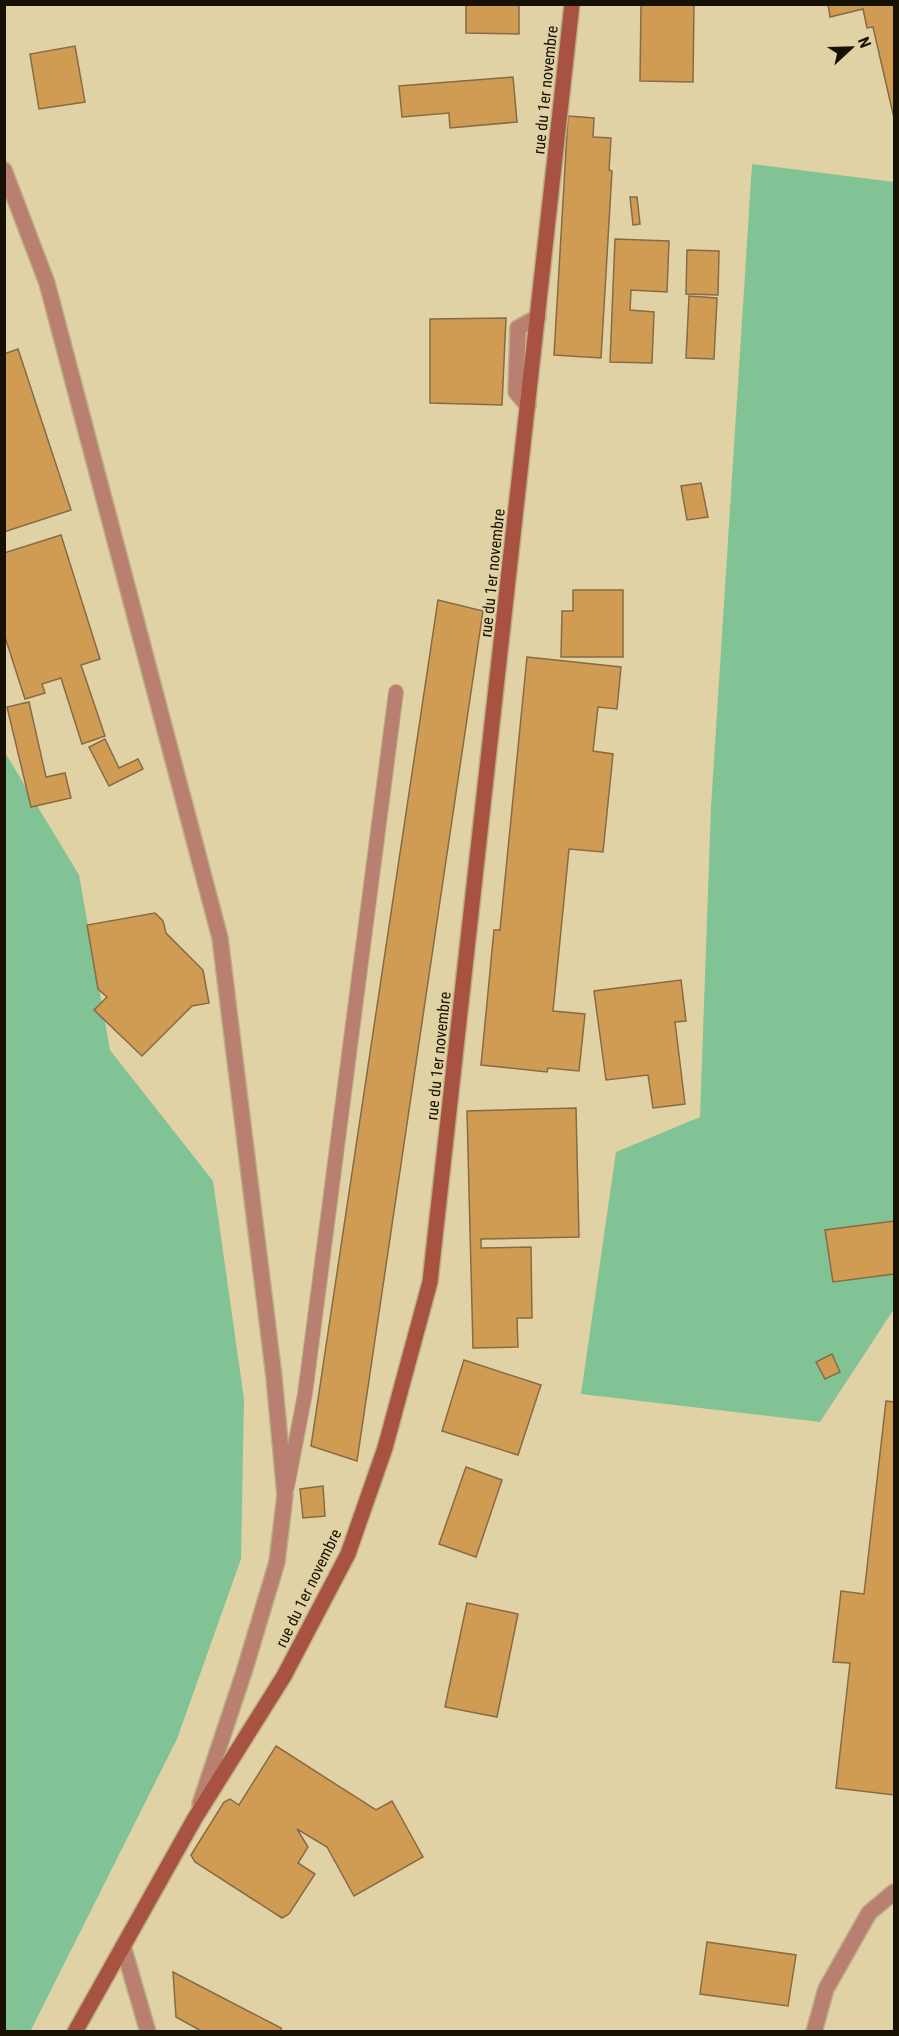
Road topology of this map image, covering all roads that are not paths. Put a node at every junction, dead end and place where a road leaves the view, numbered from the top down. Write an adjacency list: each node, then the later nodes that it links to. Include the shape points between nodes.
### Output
1 (572, 4): 5 (main road, rue du 1er novembre, via 430,1282 385,1448 348,1554 284,1676)
2 (4, 170): 4 (street, via 47,283 220,938)
3 (396, 692): 4 (lane, via 305,1394)
4 (285, 1496): 5 (street, via 277,1562)
5 (195, 1818): 7 (main road, rue du 1er novembre)
6 (894, 1892): 10 (street, via 869,1913 826,1989)
7 (123, 1946): 8 (main road, rue du 1er novembre); 9 (street)
8 (75, 2031)
9 (148, 2031)
10 (814, 2031)

